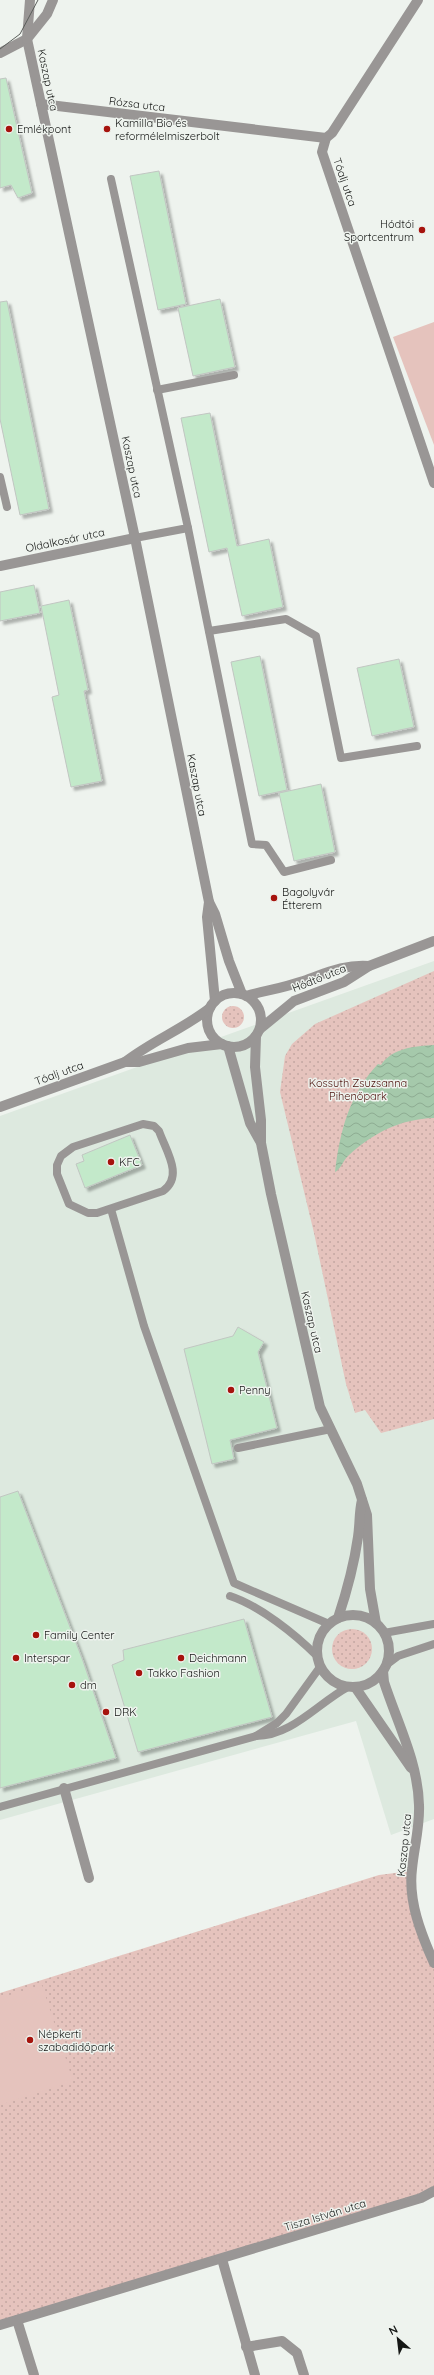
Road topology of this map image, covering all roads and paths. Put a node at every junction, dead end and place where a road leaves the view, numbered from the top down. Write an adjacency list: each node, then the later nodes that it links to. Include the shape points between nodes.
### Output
1 (30, 0): 4 (street, Kaszap utca)
2 (53, 0): 4 (street, via 47,14)
3 (418, 0): 7 (street, via 332,133)
4 (27, 39): 5 (street); 6 (street, Kaszap utca)
5 (0, 53)
6 (41, 104): 7 (street, Rózsa utca); 15 (street, Kaszap utca)
7 (326, 138): 12 (street, Tóalj utca, via 322,152)
8 (111, 179): 10 (lane)
9 (234, 375): 10 (lane)
10 (158, 390): 14 (lane)
11 (0, 476): 13 (lane)
12 (434, 483)
13 (7, 507)
14 (188, 528): 15 (lane); 17 (lane)
15 (135, 538): 16 (street, Oldalkosár utca); 20 (street, Kaszap utca)
16 (0, 566)
17 (209, 632): 18 (lane, via 286,619 316,636 341,758); 19 (lane, via 252,844 266,845 284,872)
18 (417, 746)
19 (332, 860)
20 (208, 902): 23 (street, Kaszap utca, via 215,914 229,961); 24 (street, Kaszap utca)
21 (434, 941): 22 (street, Hódtó utca)
22 (369, 966): 23 (street, Hódtó utca, via 353,965 340,968 290,985); 25 (street, Hódtó utca, via 344,982 294,1000)
23 (244, 995): 24 (street, via 230,994); 25 (street, via 258,1006 261,1022)
24 (212, 1005): 26 (street, via 208,1016 210,1032); 27 (street, Tóalj utca, via 190,1024 136,1053)
25 (258, 1033): 26 (street, via 243,1045); 29 (street, Kaszap utca, via 255,1067)
26 (225, 1045): 27 (street, Tóalj utca, via 188,1048 139,1062); 29 (street, Kaszap utca, via 250,1123)
27 (125, 1062): 28 (street, Tóalj utca)
28 (0, 1107)
29 (261, 1143): 31 (street, Kaszap utca, via 320,1407)
30 (111, 1210): 30 (lane, via 171,1186 174,1173 159,1131 154,1126 134,1126 73,1147 61,1156 57,1174 69,1204 88,1213); 35 (lane, via 144,1326 234,1584)
31 (331, 1429): 32 (lane); 33 (street, Kaszap utca)
32 (238, 1448)
33 (362, 1500): 35 (street, Kaszap utca, via 348,1587); 36 (street, Kaszap utca, via 367,1515 370,1590)
34 (230, 1596): 40 (lane, via 253,1606 303,1642)
35 (333, 1621): 36 (street, via 358,1615); 40 (street, via 319,1637)
36 (376, 1623): 38 (street)
37 (434, 1624): 38 (lane)
38 (384, 1633): 42 (street, via 389,1652)
39 (434, 1644): 42 (lane, via 398,1656)
40 (317, 1656): 41 (street)
41 (320, 1667): 43 (street, via 330,1679); 44 (lane, via 286,1714)
42 (385, 1668): 43 (street, via 374,1681); 45 (street, Kaszap utca, via 384,1682)
43 (352, 1687): 44 (lane, via 334,1695 280,1732); 45 (street, Kaszap utca)
44 (256, 1736): 46 (lane)
45 (415, 1774): 49 (street, Kaszap utca, via 420,1807 411,1871 412,1898)
46 (64, 1788): 47 (lane); 48 (street)
47 (0, 1807)
48 (89, 1878)
49 (434, 1963)
50 (434, 2191): 51 (street, Tisza István utca, via 421,2198)
51 (222, 2258): 52 (street, Tisza István utca); 54 (street)
52 (17, 2320): 53 (street, Tisza István utca); 55 (street)
53 (0, 2325)
54 (246, 2347): 56 (street); 57 (street, via 282,2341 297,2353)
55 (34, 2375)
56 (255, 2375)
57 (304, 2375)

